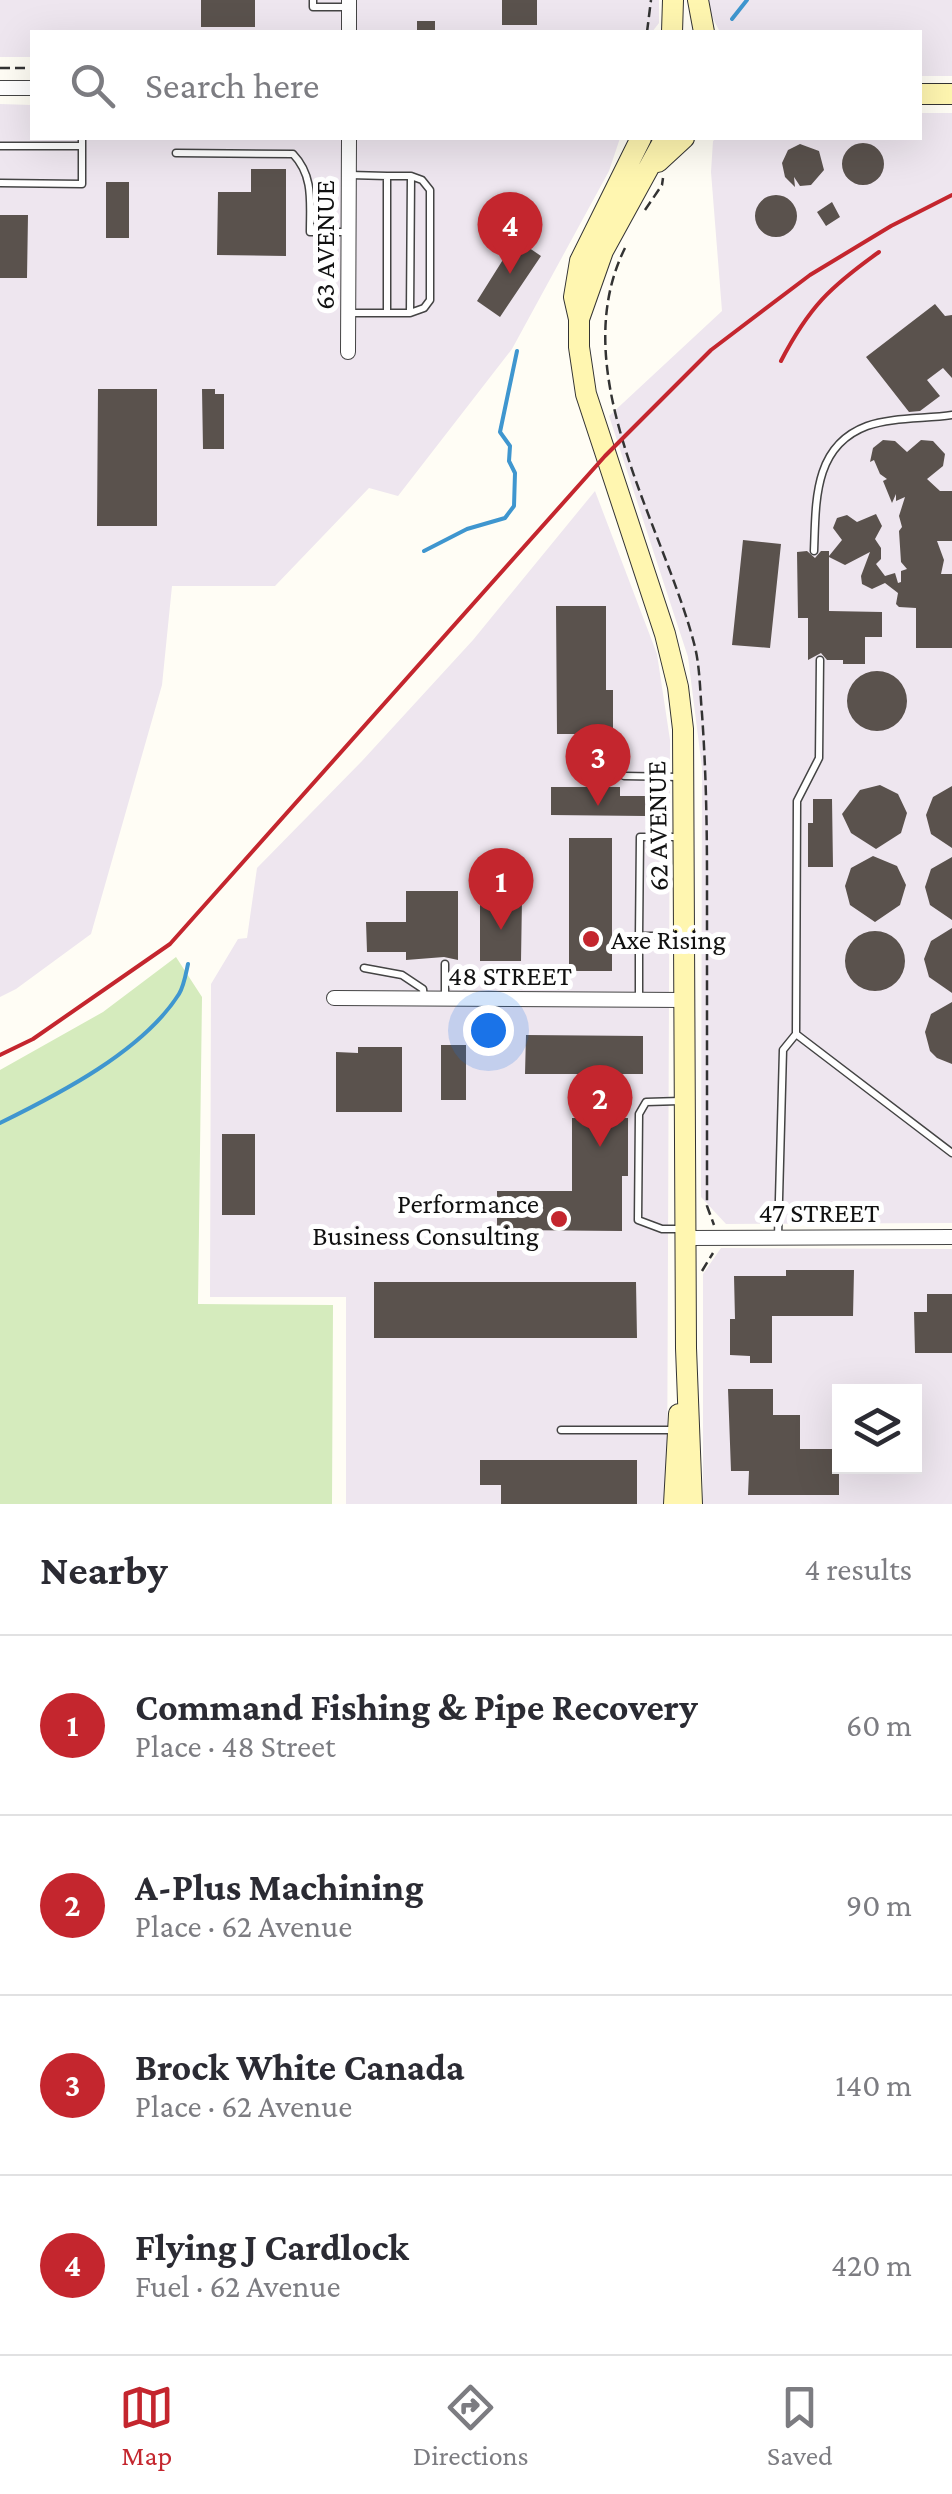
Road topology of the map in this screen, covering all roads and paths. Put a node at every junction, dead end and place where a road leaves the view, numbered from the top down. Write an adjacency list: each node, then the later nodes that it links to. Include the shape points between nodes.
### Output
1 (313, 0): 5 (lane, via 312,7)
2 (650, 0): 7 (path)
3 (697, 0): 9 (main road)
4 (674, 2): 8 (main road)
5 (349, 3): 6 (street)
6 (349, 30)
7 (648, 30)
8 (669, 30)
9 (700, 30)
10 (0, 68): 11 (path)
11 (30, 68)
12 (0, 88): 13 (street)
13 (30, 88)
14 (922, 94): 15 (main road)
15 (952, 94)
16 (349, 140): 23 (street, 63 AVENUE)
17 (662, 140): 22 (main road, 62 AVENUE)
18 (679, 140): 22 (main road)
19 (82, 142): 20 (lane); 26 (lane, via 82,184)
20 (0, 146)
21 (176, 152): 27 (lane, via 293,154 306,168 310,232)
22 (636, 156): 36 (main road, 62 AVENUE, via 580,261 574,297 590,407 672,658)
23 (349, 175): 24 (lane); 27 (street, 63 AVENUE)
24 (387, 176): 25 (lane); 28 (lane)
25 (411, 176): 29 (lane); 29 (lane, via 430,190 430,300)
26 (0, 183)
27 (349, 232): 30 (street, 63 AVENUE)
28 (387, 313): 29 (lane); 30 (lane)
29 (410, 313)
30 (349, 314): 31 (street, 63 AVENUE)
31 (348, 352)
32 (952, 415): 33 (lane, via 870,424 840,440 816,494)
33 (814, 551)
34 (820, 660): 47 (lane, via 819,758 797,801)
35 (624, 776): 36 (lane)
36 (685, 777): 37 (main road, 62 AVENUE)
37 (686, 836): 38 (lane, via 640,837); 39 (main road, 62 AVENUE)
38 (640, 936): 39 (lane); 45 (lane)
39 (686, 936): 46 (main road, 62 AVENUE)
40 (445, 964): 44 (lane)
41 (364, 968): 43 (lane, via 402,975 423,989)
42 (334, 998): 43 (street, 48 STREET)
43 (424, 1000): 44 (street, 48 STREET)
44 (445, 1000): 45 (street, 48 STREET)
45 (638, 1000): 46 (street, 48 STREET)
46 (685, 1000): 48 (main road, 62 AVENUE)
47 (796, 1034): 49 (lane); 52 (lane, via 784,1050)
48 (686, 1101): 50 (main road, 62 AVENUE); 50 (lane, via 646,1102 639,1114 638,1220)
49 (952, 1154)
50 (687, 1234): 52 (street, 47 STREET); 54 (main road, 62 AVENUE)
51 (952, 1237): 52 (street, 47 STREET)
52 (778, 1238)
53 (561, 1430): 54 (lane)
54 (684, 1430): 55 (main road, 62 AVENUE); 56 (main road, 62 AVENUE)
55 (674, 1504)
56 (692, 1504)

